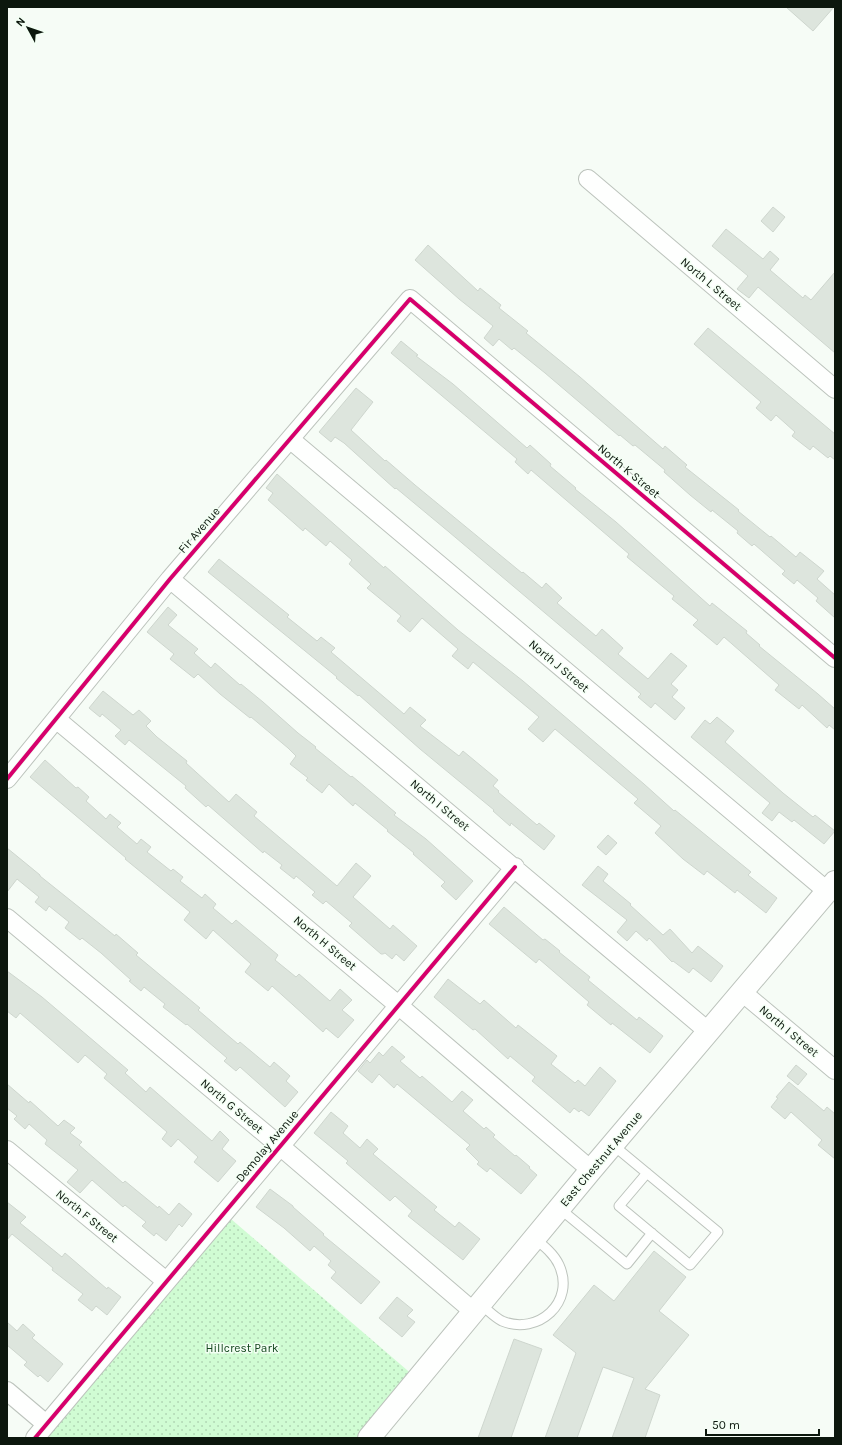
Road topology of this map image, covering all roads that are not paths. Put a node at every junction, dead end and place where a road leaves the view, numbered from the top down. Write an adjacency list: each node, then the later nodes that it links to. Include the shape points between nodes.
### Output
1 (588, 179): 3 (street, North L Street)
2 (410, 298): 4 (street, Fir Avenue); 6 (street, North K Street)
3 (835, 389)
4 (291, 440): 5 (street, Fir Avenue); 10 (street, North J Street)
5 (170, 579): 7 (street, Fir Avenue); 9 (street, North I Street)
6 (835, 658)
7 (56, 719): 8 (street, Fir Avenue); 13 (street, North H Street)
8 (7, 779)
9 (515, 867): 13 (street, Demolay Avenue); 14 (street, North I Street)
10 (831, 887): 12 (street, East Chestnut Avenue)
11 (7, 918): 17 (street, North G Street)
12 (742, 992): 14 (street, East Chestnut Avenue); 15 (street, North I Street)
13 (398, 1005): 17 (street, Demolay Avenue); 19 (street, North H Street)
14 (709, 1032): 16 (street, East Chestnut Avenue)
15 (835, 1070)
16 (613, 1144): 19 (street, East Chestnut Avenue); 20 (lane)
17 (280, 1146): 24 (street, Demolay Avenue); 25 (street, North G Street)
18 (7, 1150): 24 (street, North F Street)
19 (591, 1170): 21 (street, East Chestnut Avenue)
20 (647, 1173): 22 (lane, via 619,1206); 22 (lane, via 718,1232 690,1265)
21 (559, 1208): 22 (lane, via 626,1264); 23 (street, East Chestnut Avenue)
22 (652, 1233)
23 (534, 1238): 25 (street, East Chestnut Avenue); 25 (lane, via 553,1255 563,1276 563,1288 554,1310 546,1318 520,1325 501,1320)
24 (166, 1281): 27 (street, Demolay Avenue)
25 (477, 1308): 29 (street, East Chestnut Avenue)
26 (7, 1391): 27 (street)
27 (46, 1424): 28 (street, Demolay Avenue)
28 (35, 1438)
29 (369, 1438)

